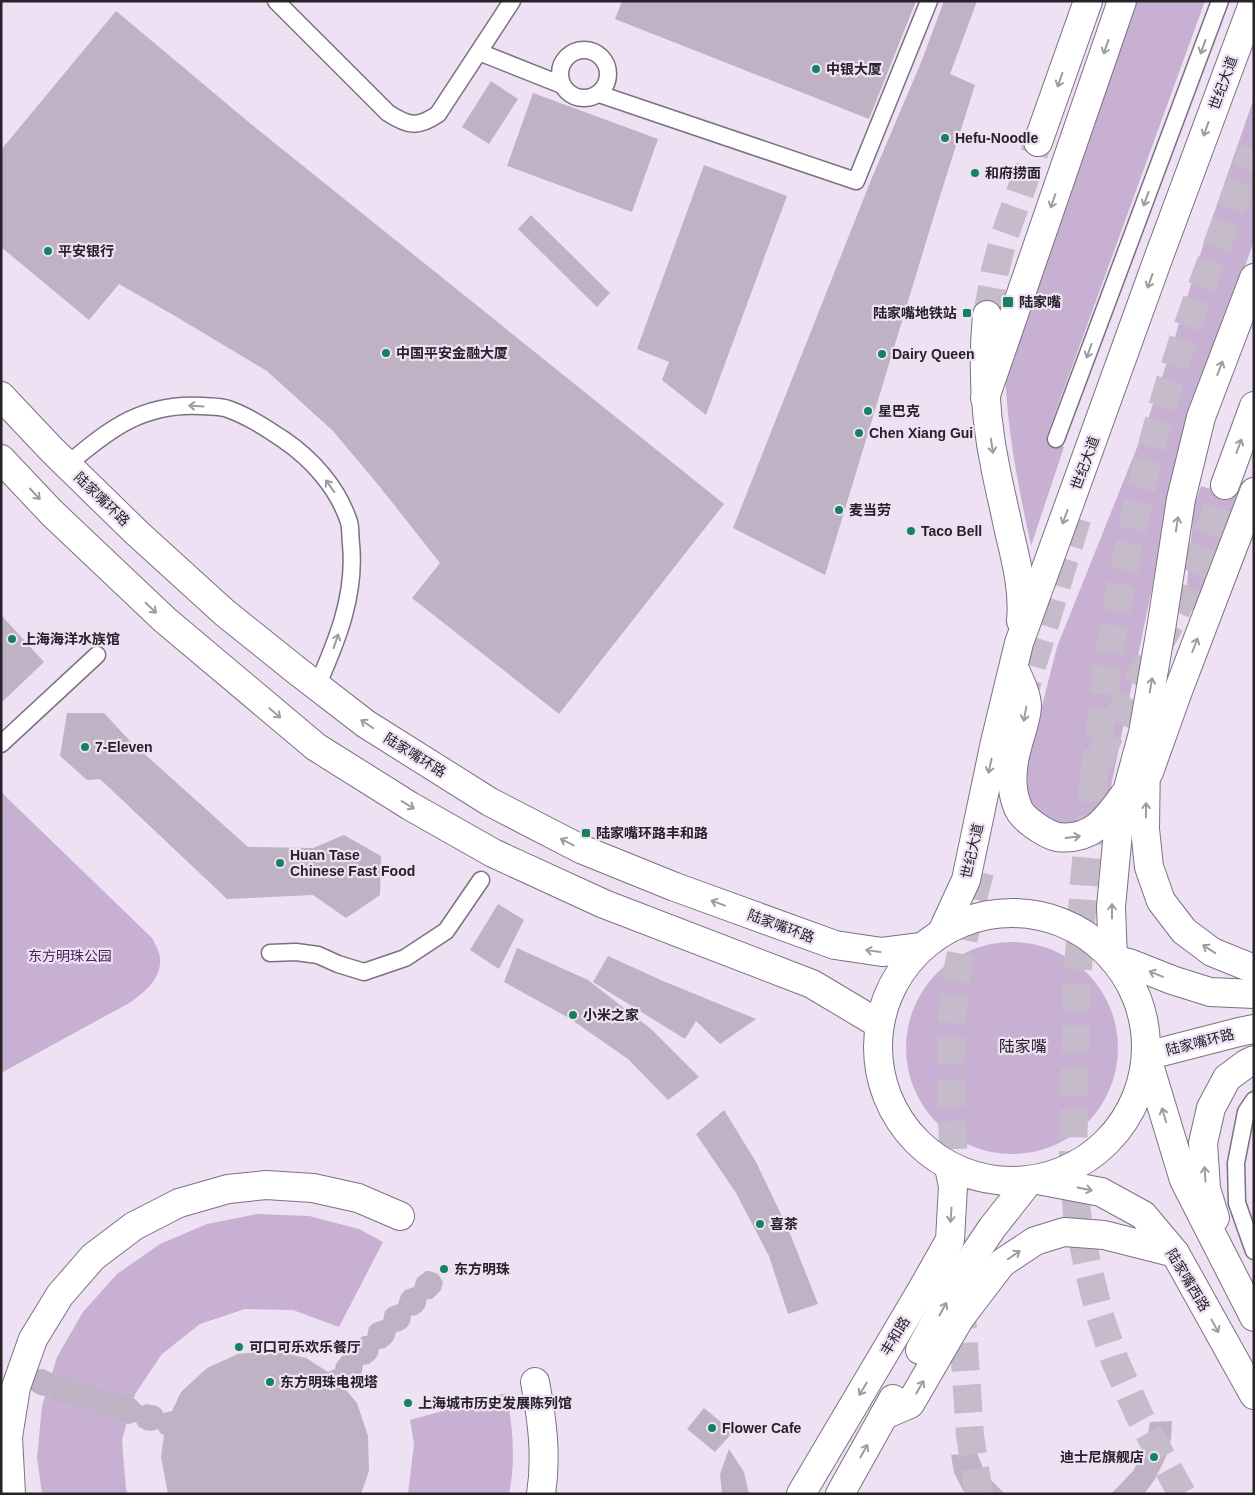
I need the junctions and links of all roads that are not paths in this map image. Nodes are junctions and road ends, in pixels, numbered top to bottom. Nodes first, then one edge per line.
1 (276, 1) edge
2 (512, 1) edge
3 (929, 1) edge
4 (1088, 1) edge
5 (1122, 1) edge
6 (1220, 1) edge
7 (1254, 1) edge
8 (479, 52) junction
9 (562, 86) junction
10 (599, 94) junction
11 (1038, 142) tunnel mouth
12 (1254, 278) edge
13 (987, 315) tunnel mouth
14 (1, 396) edge
15 (985, 398) junction
16 (1254, 406) edge
17 (1056, 439) dead end
18 (1, 459) edge
19 (68, 465) junction
20 (1225, 485) tunnel mouth
21 (1254, 492) edge
22 (98, 655) dead end
23 (1016, 655) junction
24 (317, 686) junction
25 (1, 744) edge
26 (1136, 786) junction
27 (481, 880) dead end
28 (931, 940) junction
29 (270, 954) dead end
30 (1113, 959) junction
31 (1254, 969) edge
32 (1254, 994) edge
33 (879, 1024) junction
34 (1254, 1029) edge
35 (1146, 1056) junction
36 (1254, 1060) edge
37 (1254, 1100) edge
38 (949, 1167) junction
39 (1033, 1181) junction
40 (400, 1216) dead end
41 (1254, 1251) edge
42 (1175, 1253) junction
43 (1230, 1272) junction
44 (1254, 1317) edge
45 (535, 1382) dead end
46 (1254, 1395) edge
47 (884, 1415) junction
48 (11, 1494) edge
49 (541, 1494) edge
50 (801, 1494) edge
51 (840, 1494) edge

1 - 8 lane
2 - 8 lane
3 - 10 lane
4 -> 11 main road
5 -> 15 main road
6 -> 17 lane
7 -> 23 main road, 世纪大道
8 - 9 lane
9 - 10 lane
9 - 10 lane
26 -> 12 main road
13 - 15 main road
14 - 19 main road, 陆家嘴环路
15 -> 23 main road
20 -> 16 main road
18 -> 33 main road
19 - 24 main road, 陆家嘴环路
24 -> 19 lane
26 -> 21 main road
22 - 25 lane
23 -> 26 main road
23 -> 28 main road, 世纪大道
28 -> 24 main road, 陆家嘴环路
30 -> 26 main road
31 -> 26 main road
27 - 29 lane
28 - 30 main road
28 - 33 main road, 世纪大道
32 -> 30 main road
30 - 35 main road
33 - 38 main road, 世纪大道
34 - 35 main road, 陆家嘴环路
35 - 39 main road
43 -> 35 main road
43 -> 36 main road
37 - 41 lane
38 - 39 main road, 世纪大道
38 -> 50 main road, 丰和路
39 -> 42 main road, 陆家嘴西路
47 -> 39 main road, 丰和路
40 - 48 main road
42 -> 46 main road, 陆家嘴西路
47 -> 42 main road
43 - 44 main road
45 - 49 main road
51 -> 47 main road, 丰和路

